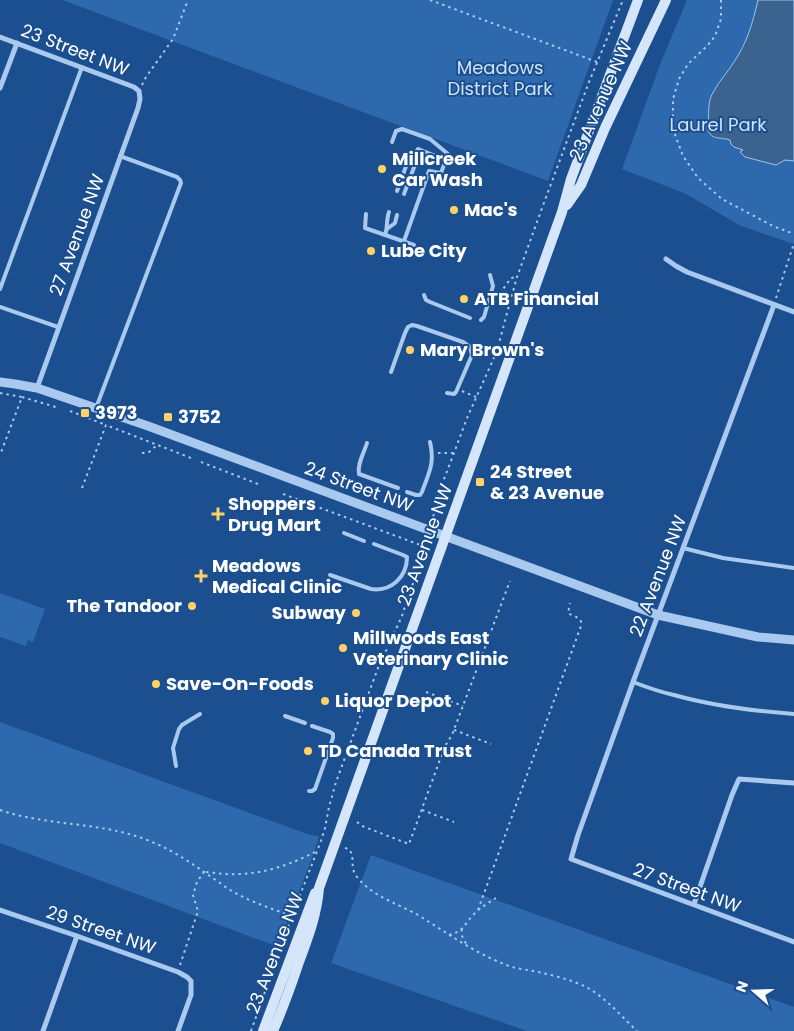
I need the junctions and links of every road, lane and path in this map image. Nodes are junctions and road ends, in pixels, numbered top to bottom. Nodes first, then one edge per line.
1 (188, 0) edge
2 (430, 0) edge
3 (623, 0) edge
4 (638, 0) edge
5 (666, 0) edge
6 (721, 0) edge
7 (0, 36) edge
8 (17, 43) junction
9 (597, 62) junction
10 (82, 67) junction
11 (0, 88) edge
12 (139, 91) junction
13 (392, 142) dead end
14 (414, 155) junction
15 (120, 156) junction
16 (446, 160) junction
17 (397, 191) dead end
18 (404, 194) dead end
19 (389, 212) dead end
20 (562, 212) junction
21 (366, 214) dead end
22 (397, 215) dead end
23 (387, 229) junction
24 (385, 234) junction
25 (794, 234) edge
26 (404, 242) junction
27 (794, 243) edge
28 (414, 245) dead end
29 (666, 259) dead end
30 (490, 275) dead end
31 (517, 277) junction
32 (0, 289) edge
33 (492, 291) junction
34 (424, 295) dead end
35 (774, 304) junction
36 (0, 307) edge
37 (794, 312) edge
38 (470, 318) dead end
39 (481, 320) dead end
40 (58, 327) junction
41 (391, 372) dead end
42 (0, 382) edge
43 (36, 388) junction
44 (458, 389) junction
45 (0, 393) edge
46 (447, 394) dead end
47 (22, 397) junction
48 (477, 397) junction
49 (59, 408) dead end
50 (96, 408) junction
51 (70, 411) dead end
52 (106, 425) junction
53 (430, 442) dead end
54 (367, 443) dead end
55 (158, 445) junction
56 (142, 453) dead end
57 (433, 453) junction
58 (454, 453) junction
59 (0, 455) edge
60 (191, 458) dead end
61 (201, 462) dead end
62 (258, 484) dead end
63 (82, 488) dead end
64 (398, 488) dead end
65 (407, 492) dead end
66 (283, 494) dead end
67 (434, 515) dead end
68 (344, 533) dead end
69 (446, 537) junction
70 (364, 541) dead end
71 (374, 544) dead end
72 (683, 548) junction
73 (794, 568) edge
74 (330, 575) dead end
75 (510, 581) dead end
76 (570, 603) dead end
77 (658, 615) junction
78 (794, 640) edge
79 (633, 682) junction
80 (426, 692) dead end
81 (463, 706) junction
82 (200, 714) dead end
83 (794, 714) edge
84 (285, 716) dead end
85 (305, 723) dead end
86 (312, 726) dead end
87 (454, 730) junction
88 (492, 744) dead end
89 (176, 766) dead end
90 (794, 783) edge
91 (309, 791) dead end
92 (0, 810) edge
93 (422, 810) junction
94 (357, 822) dead end
95 (454, 822) dead end
96 (349, 849) dead end
97 (316, 852) junction
98 (571, 859) joint
99 (204, 872) junction
100 (319, 888) junction
101 (496, 898) dead end
102 (694, 904) junction
103 (0, 910) edge
104 (478, 910) junction
105 (292, 916) junction
106 (462, 929) junction
107 (449, 935) junction
108 (77, 936) junction
109 (794, 942) edge
110 (469, 947) junction
111 (178, 972) junction
112 (43, 1031) edge
113 (178, 1031) edge
114 (251, 1031) edge
115 (263, 1031) edge
116 (273, 1031) edge
117 (637, 1031) edge

1 - 12 path
2 - 9 path
3 - 9 path
4 - 20 main road, 23 Avenue NW
5 - 20 main road, 23 Avenue NW
6 - 25 path
7 - 8 street, 23 Street NW
8 - 10 street, 23 Street NW
8 - 11 street
9 - 31 path
10 - 12 street, 23 Street NW
10 - 32 lane
12 - 15 street, 27 Avenue NW
13 - 16 lane
14 - 16 lane
14 - 17 lane
14 - 18 lane
15 - 40 street, 27 Avenue NW
15 - 50 lane
16 - 26 lane
19 - 23 lane
20 - 69 main road, 23 Avenue NW
21 - 24 lane
22 - 23 lane
23 - 24 lane
24 - 26 lane
26 - 28 lane
27 - 35 path
29 - 35 street
30 - 33 lane
31 - 33 path
31 - 48 path
33 - 39 lane
34 - 38 lane
35 - 37 street
35 - 72 street, 22 Avenue NW
36 - 40 lane
40 - 43 street, 27 Avenue NW
41 - 44 lane
42 - 43 street, 24 Street NW
43 - 50 street, 24 Street NW
44 - 46 lane
44 - 48 path
45 - 47 path
47 - 49 path
47 - 59 path
48 - 58 path
50 - 69 street, 24 Street NW
51 - 52 path
52 - 55 path
52 - 63 path
53 - 57 lane
54 - 64 lane
55 - 56 path
55 - 60 path
57 - 58 path
57 - 65 lane
58 - 67 path
61 - 62 path
66 - 97 path
68 - 70 lane
69 - 77 street, 24 Street NW
69 - 100 main road, 23 Avenue NW
71 - 74 lane
72 - 73 lane
72 - 77 street, 22 Avenue NW
75 - 81 path
76 - 104 path
77 - 78 street, 24 Street NW
77 - 79 street, 22 Avenue NW
79 - 83 lane
79 - 98 street, 22 Avenue NW
80 - 81 path
81 - 87 path
82 - 89 lane
84 - 85 lane
86 - 91 lane
87 - 88 path
87 - 93 path
90 - 102 street
92 - 99 path
93 - 94 path
93 - 95 path
96 - 107 path
97 - 99 path
97 - 105 path
98 - 102 street, 27 Street NW
99 - 105 path
99 - 111 path
100 - 115 main road, 23 Avenue NW
100 - 116 main road, 23 Avenue NW
101 - 104 path
102 - 109 street, 27 Street NW
103 - 108 street, 29 Street NW
104 - 106 path
105 - 114 path
106 - 107 path
106 - 110 path
107 - 110 path
108 - 111 street, 29 Street NW
108 - 112 street
110 - 117 path
111 - 113 street, 29 Street NW

